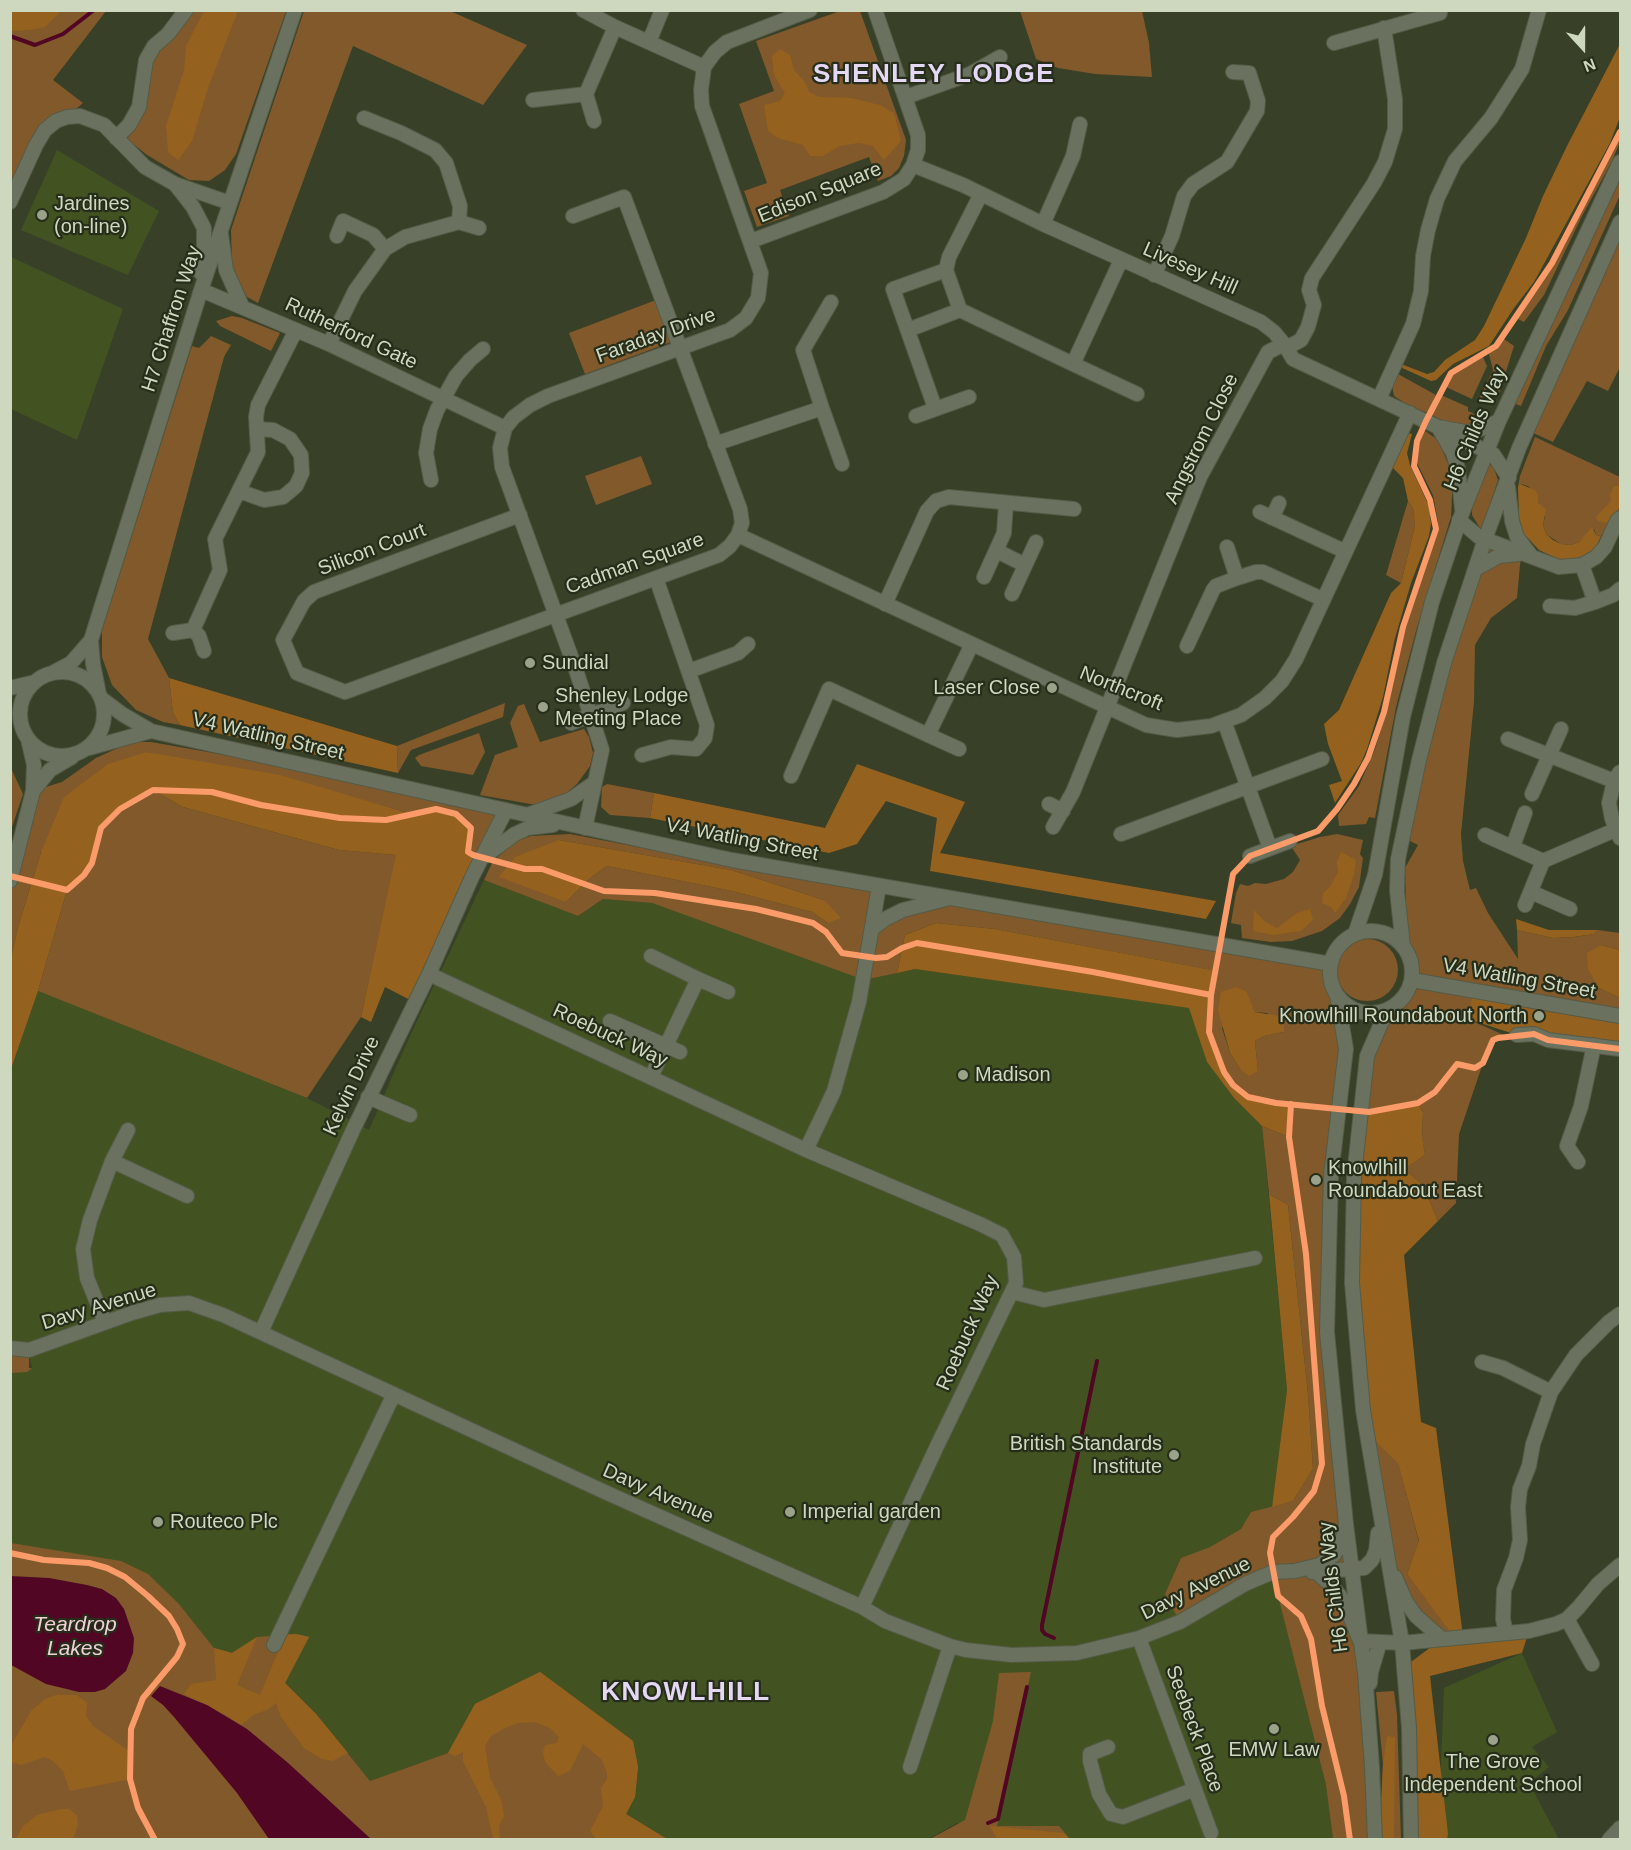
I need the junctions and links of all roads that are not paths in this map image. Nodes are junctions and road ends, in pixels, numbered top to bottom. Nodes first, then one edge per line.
1 (186, 10) edge
2 (295, 10) edge
3 (583, 10) edge
4 (662, 10) edge
5 (810, 10) edge
6 (874, 10) edge
7 (1539, 10) edge
8 (1440, 13) dead end
9 (615, 27) junction
10 (1384, 28) junction
11 (649, 42) junction
12 (1334, 43) dead end
13 (1000, 57) dead end
14 (704, 67) junction
15 (1233, 72) dead end
16 (586, 94) junction
17 (906, 98) junction
18 (533, 100) dead end
19 (364, 118) dead end
20 (594, 121) dead end
21 (1080, 124) dead end
22 (116, 138) junction
23 (1620, 162) edge
24 (913, 165) junction
25 (175, 184) junction
26 (981, 194) junction
27 (10, 202) edge
28 (230, 203) junction
29 (573, 216) dead end
30 (459, 222) junction
31 (1620, 222) edge
32 (1043, 224) junction
33 (479, 228) dead end
34 (220, 232) junction
35 (337, 236) dead end
36 (751, 242) junction
37 (385, 249) junction
38 (1121, 260) junction
39 (946, 270) junction
40 (1154, 275) junction
41 (201, 290) junction
42 (831, 302) dead end
43 (197, 304) junction
44 (242, 306) junction
45 (960, 310) junction
46 (296, 330) junction
47 (908, 330) junction
48 (329, 344) junction
49 (1285, 346) junction
50 (483, 348) dead end
51 (679, 349) junction
52 (1073, 364) junction
53 (1137, 393) dead end
54 (969, 397) dead end
55 (443, 398) junction
56 (1379, 399) junction
57 (822, 408) junction
58 (935, 408) junction
59 (1410, 413) junction
60 (916, 416) dead end
61 (1499, 421) junction
62 (505, 428) junction
63 (258, 429) junction
64 (1444, 429) junction
65 (715, 444) junction
66 (1489, 446) junction
67 (843, 464) dead end
68 (431, 480) dead end
69 (1509, 481) junction
70 (239, 491) junction
71 (1006, 503) junction
72 (1280, 503) dead end
73 (1074, 508) dead end
74 (520, 515) junction
75 (1461, 516) junction
76 (1620, 518) edge
77 (738, 535) junction
78 (1485, 540) junction
79 (1036, 542) dead end
80 (1227, 547) dead end
81 (997, 551) junction
82 (1344, 551) junction
83 (1527, 555) junction
84 (1025, 565) junction
85 (1582, 565) junction
86 (1475, 569) junction
87 (984, 577) dead end
88 (656, 578) junction
89 (1238, 578) junction
90 (1620, 589) edge
91 (1012, 594) dead end
92 (1322, 599) junction
93 (1595, 602) junction
94 (885, 604) junction
95 (1550, 606) dead end
96 (555, 614) junction
97 (193, 630) junction
98 (172, 633) dead end
99 (91, 640) junction
100 (748, 644) dead end
101 (972, 644) junction
102 (1187, 646) dead end
103 (204, 651) dead end
104 (689, 671) junction
105 (50, 674) junction
106 (35, 682) junction
107 (10, 688) edge
108 (100, 697) junction
109 (623, 702) dead end
110 (1107, 707) junction
111 (592, 715) junction
112 (10, 719) edge
113 (1224, 721) junction
114 (571, 723) dead end
115 (1561, 729) dead end
116 (151, 731) junction
117 (25, 734) junction
118 (928, 735) junction
119 (1509, 740) dead end
120 (959, 749) dead end
121 (83, 751) junction
122 (642, 755) dead end
123 (1549, 757) junction
124 (1322, 759) dead end
125 (791, 776) dead end
126 (1617, 776) edge
127 (594, 783) junction
128 (1248, 786) junction
129 (33, 791) junction
130 (1532, 794) dead end
131 (1049, 804) dead end
132 (506, 810) junction
133 (1063, 811) junction
134 (1525, 813) dead end
135 (527, 815) junction
136 (564, 823) junction
137 (1053, 827) dead end
138 (585, 828) junction
139 (1121, 834) dead end
140 (1618, 834) edge
141 (1485, 835) dead end
142 (1290, 841) dead end
143 (1513, 846) junction
144 (1270, 848) junction
145 (1250, 856) dead end
146 (482, 858) junction
147 (1543, 861) junction
148 (10, 881) edge
149 (879, 886) junction
150 (951, 898) junction
151 (1570, 909) dead end
152 (872, 929) junction
153 (1355, 934) junction
154 (1403, 946) junction
155 (651, 956) dead end
156 (1331, 964) junction
157 (429, 974) junction
158 (698, 980) junction
159 (1412, 980) junction
160 (728, 992) dead end
161 (1337, 994) junction
162 (1387, 1010) junction
163 (1620, 1016) edge
164 (610, 1021) dead end
165 (1517, 1035) dead end
166 (1594, 1045) junction
167 (664, 1046) junction
168 (1620, 1049) edge
169 (680, 1052) dead end
170 (651, 1077) junction
171 (368, 1097) junction
172 (410, 1115) dead end
173 (128, 1130) dead end
174 (1567, 1146) junction
175 (806, 1150) junction
176 (1553, 1152) dead end
177 (112, 1161) junction
178 (1578, 1162) dead end
179 (187, 1196) dead end
180 (1255, 1258) dead end
181 (1012, 1292) junction
182 (1620, 1314) edge
183 (105, 1322) junction
184 (261, 1332) junction
185 (10, 1347) edge
186 (1482, 1362) dead end
187 (1551, 1392) junction
188 (394, 1394) junction
189 (1380, 1516) junction
190 (1346, 1524) junction
191 (1387, 1561) junction
192 (1620, 1565) edge
193 (1353, 1570) junction
194 (1295, 1571) junction
195 (1317, 1573) junction
196 (862, 1606) junction
197 (1567, 1619) junction
198 (1506, 1633) junction
199 (1139, 1638) junction
200 (1442, 1639) junction
201 (1360, 1641) junction
202 (1380, 1642) junction
203 (1402, 1643) junction
204 (274, 1645) dead end
205 (950, 1646) junction
206 (1592, 1664) dead end
207 (1368, 1672) junction
208 (1108, 1747) dead end
209 (910, 1767) dead end
210 (1195, 1789) junction
211 (1620, 1828) edge
212 (1211, 1833) dead end
213 (1376, 1839) edge
214 (1412, 1839) edge
215 (1609, 1839) edge

1 - 22 street
2 - 28 street, H7 Chaffron Way
3 - 9 street
4 - 11 street
5 - 14 street
6 - 17 street
7 - 56 street
8 - 10 street
9 - 11 street
9 - 16 street
10 - 12 street
10 - 49 street, Angstrom Close
11 - 14 street
13 - 17 street
14 - 36 street, Faraday Drive
15 - 40 street
16 - 18 street
16 - 20 street
17 - 24 street
19 - 30 street
21 - 32 street
22 - 25 street
22 - 27 street
23 - 61 street, H6 Childs Way
24 - 26 street, Livesey Hill
24 - 36 street, Edison Square
25 - 28 street
25 - 43 street
26 - 32 street, Livesey Hill
26 - 39 street
28 - 34 street, H7 Chaffron Way
29 - 51 street
30 - 33 street
30 - 37 street
31 - 69 street
32 - 38 street, Livesey Hill
34 - 41 street, H7 Chaffron Way
34 - 44 street
35 - 37 street
36 - 51 street, Faraday Drive
37 - 48 street
38 - 40 street, Livesey Hill
38 - 52 street
39 - 45 street
39 - 47 street
40 - 49 street, Livesey Hill
41 - 43 street, H7 Chaffron Way
41 - 44 street, Rutherford Gate
42 - 57 street
43 - 99 street, H7 Chaffron Way
44 - 46 street, Rutherford Gate
45 - 47 street
45 - 52 street
46 - 48 street, Rutherford Gate
46 - 63 street
47 - 58 street
48 - 55 street, Rutherford Gate
49 - 56 street, Livesey Hill
49 - 110 street, Angstrom Close
50 - 55 street
51 - 62 street, Faraday Drive
51 - 65 street
52 - 53 street
54 - 58 street
55 - 62 street, Rutherford Gate
55 - 68 street
56 - 59 street, Livesey Hill
57 - 65 street
57 - 67 street
58 - 60 street
59 - 64 street, Livesey Hill
59 - 82 street, Northcroft
61 - 64 street, Livesey Hill
61 - 66 street, H6 Childs Way
62 - 74 street
63 - 70 street
63 - 70 street
64 - 66 street, Livesey Hill
64 - 75 street
65 - 77 street
66 - 69 street, Livesey Hill
66 - 75 street, H6 Childs Way
69 - 78 street
69 - 83 street
70 - 97 street
71 - 73 street
71 - 81 street
71 - 94 street
72 - 82 street
74 - 96 street
74 - 96 street, Silicon Court
75 - 78 street
75 - 153 street, H6 Childs Way
76 - 85 street
77 - 88 street, Cadman Square
77 - 94 street, Northcroft
78 - 83 street
78 - 86 street
79 - 84 street
80 - 89 street
81 - 84 street
81 - 87 street
82 - 92 street, Northcroft
83 - 85 street
83 - 86 street
84 - 91 street
85 - 93 street
86 - 154 street
88 - 96 street, Cadman Square
88 - 104 street
89 - 92 street
89 - 102 street
90 - 93 street
92 - 113 street, Northcroft
93 - 95 street
94 - 101 street, Northcroft
96 - 111 street
97 - 98 street
97 - 103 street
99 - 105 street, H7 Chaffron Way
99 - 108 street, H7 Chaffron Way
100 - 104 street
101 - 110 street, Northcroft
101 - 118 street
104 - 122 street
105 - 106 street
105 - 108 street
106 - 107 street
106 - 117 street
108 - 116 street, V4 Watling Street
108 - 121 street
109 - 111 street
110 - 113 street, Northcroft
110 - 133 street
111 - 114 street
111 - 127 street
112 - 117 street
113 - 128 street
115 - 123 street
116 - 121 street, V4 Watling Street
116 - 132 street, V4 Watling Street
117 - 121 street
117 - 129 street
118 - 120 street
118 - 125 street
119 - 123 street
121 - 129 street
123 - 126 street
123 - 130 street
124 - 128 street
126 - 140 street
127 - 135 street
127 - 138 street
128 - 139 street
128 - 144 street
129 - 148 street
131 - 133 street
132 - 135 street, V4 Watling Street
132 - 146 street, Kelvin Drive
133 - 137 street
134 - 143 street
135 - 136 street, V4 Watling Street
136 - 138 street, V4 Watling Street
136 - 146 street, Kelvin Drive
138 - 149 street, V4 Watling Street
140 - 147 street
141 - 143 street
142 - 144 street
143 - 147 street
144 - 145 street
146 - 157 street, Kelvin Drive
147 - 151 street
149 - 150 street, V4 Watling Street
149 - 152 street
150 - 152 street
150 - 156 street, V4 Watling Street
152 - 175 street
153 - 154 street
153 - 156 street
154 - 159 street
155 - 158 street
156 - 161 street
157 - 170 street, Roebuck Way
157 - 171 street, Kelvin Drive
158 - 160 street
158 - 167 street
159 - 162 street
159 - 163 street, V4 Watling Street
161 - 162 street
161 - 190 street, H6 Childs Way
162 - 189 street
164 - 167 street
165 - 166 street
166 - 168 street
166 - 174 street
167 - 169 street
167 - 170 street
170 - 175 street, Roebuck Way
171 - 172 street
171 - 184 street, Kelvin Drive
173 - 177 street
174 - 176 street
174 - 178 street
175 - 181 street, Roebuck Way
177 - 179 street
177 - 183 street
180 - 181 street
181 - 196 street, Roebuck Way
182 - 187 street
183 - 184 street, Davy Avenue
183 - 185 street, Davy Avenue
184 - 188 street, Davy Avenue
186 - 187 street
187 - 198 street
188 - 196 street, Davy Avenue
188 - 204 street
189 - 191 street
189 - 193 street
190 - 193 street, H6 Childs Way
190 - 194 street, Davy Avenue
191 - 200 street
191 - 203 street
192 - 197 street
193 - 195 street, Davy Avenue
193 - 201 street, H6 Childs Way
194 - 195 street, Davy Avenue
194 - 199 street, Davy Avenue
195 - 201 street
196 - 205 street, Davy Avenue
197 - 198 street
197 - 206 street
198 - 200 street
199 - 205 street, Davy Avenue
199 - 210 street, Seebeck Place
200 - 203 street
201 - 202 street
201 - 207 street, H6 Childs Way
202 - 203 street
202 - 207 street
203 - 214 street
205 - 209 street
207 - 213 street
208 - 210 street
210 - 212 street, Seebeck Place
211 - 215 street

